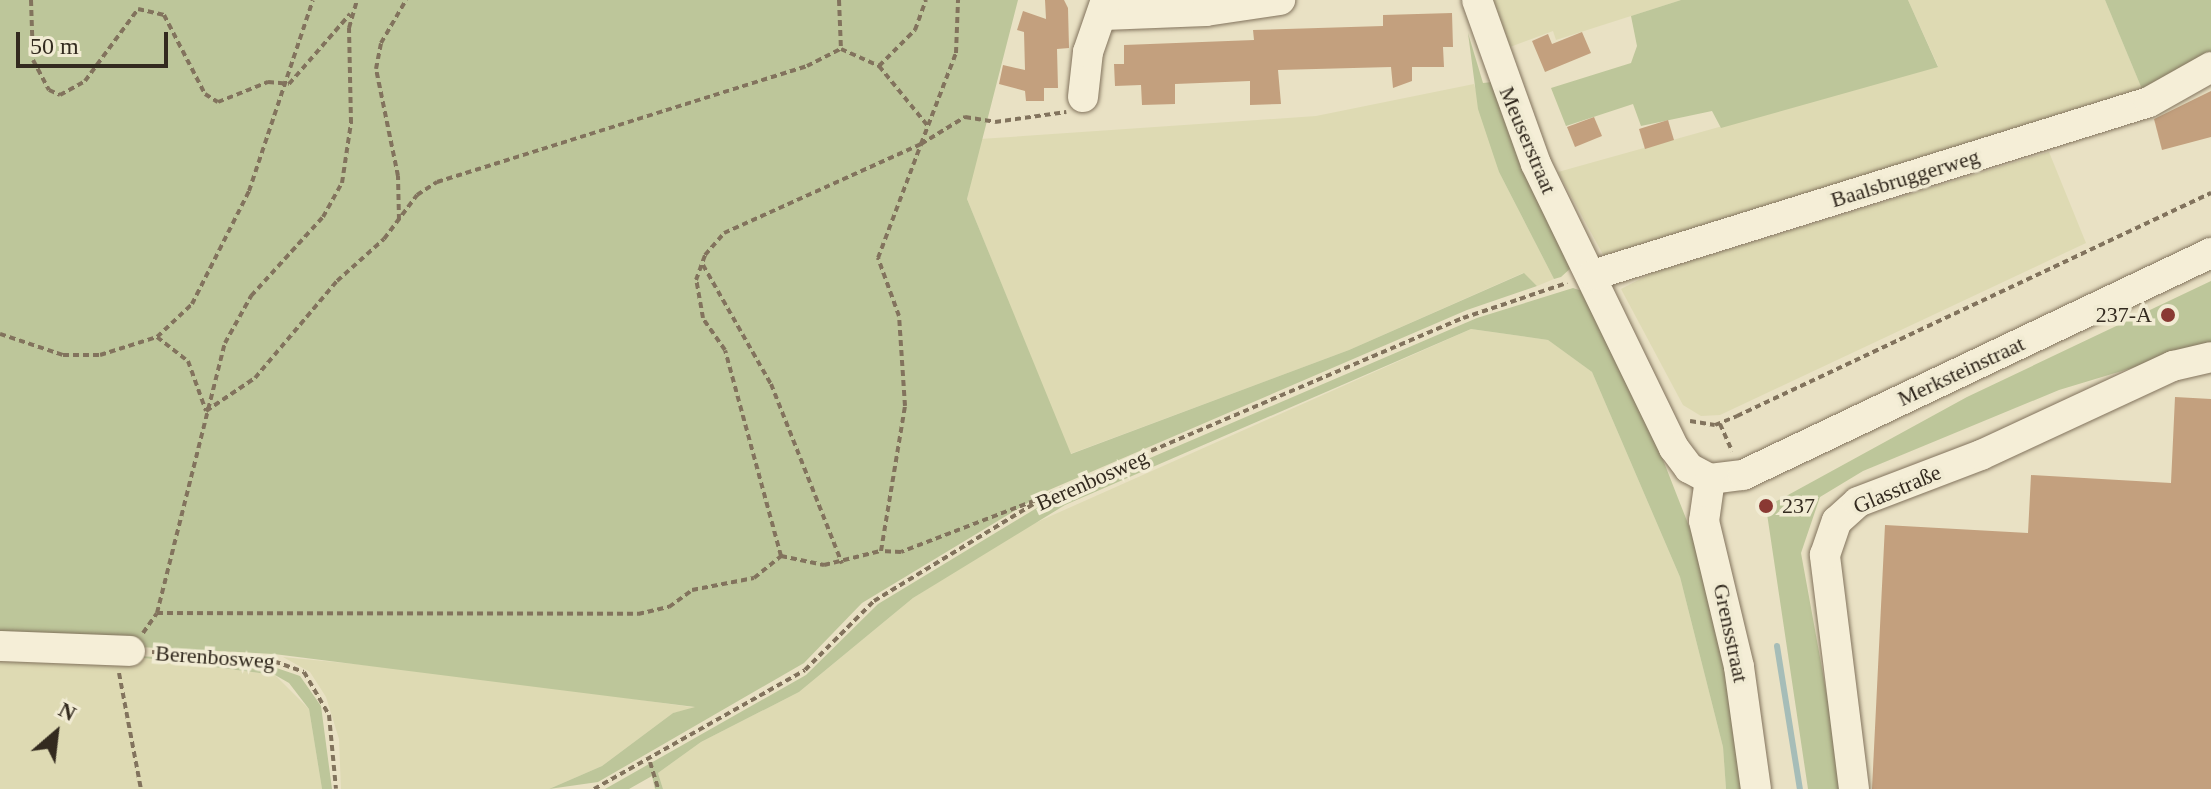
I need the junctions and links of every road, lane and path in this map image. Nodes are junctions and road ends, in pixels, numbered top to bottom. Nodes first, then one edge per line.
1 (31, 0) edge
2 (313, 0) edge
3 (357, 0) edge
4 (406, 0) edge
5 (839, 0) edge
6 (926, 0) edge
7 (958, 0) edge
8 (1280, 0) edge
9 (1477, 0) edge
10 (1105, 7) edge
11 (352, 13) junction
12 (841, 49) junction
13 (879, 66) junction
14 (2211, 67) edge
15 (289, 84) junction
16 (1083, 97) joint
17 (928, 126) junction
18 (921, 144) junction
19 (2211, 193) edge
20 (399, 223) junction
21 (2211, 253) edge
22 (702, 263) junction
23 (1593, 275) junction
24 (0, 334) edge
25 (157, 337) junction
26 (2211, 357) edge
27 (206, 411) junction
28 (1720, 424) dead end
29 (1710, 479) junction
30 (1050, 494) junction
31 (881, 551) junction
32 (781, 556) junction
33 (842, 563) junction
34 (157, 613) junction
35 (0, 646) edge
36 (124, 651) junction
37 (650, 762) junction
38 (141, 789) edge
39 (336, 789) edge
40 (594, 789) edge
41 (658, 789) edge
42 (1756, 789) edge
43 (1854, 789) edge

1 - 15 path
2 - 15 path
3 - 11 path
4 - 20 path
5 - 12 path
6 - 13 path
7 - 17 path
8 - 10 street
9 - 23 street, Meuserstraat
10 - 16 street
11 - 15 path
11 - 27 path
12 - 13 path
12 - 20 path
13 - 17 path
14 - 23 street, Baalsbruggerweg
15 - 25 path
16 - 18 path
17 - 18 path
18 - 22 path
18 - 31 path
19 - 28 path
20 - 27 path
21 - 29 street, Merksteinstraat
22 - 32 path
22 - 33 path
23 - 29 street
23 - 30 path, Berenbosweg
24 - 25 path
25 - 27 path
26 - 43 street, Glasstraße
27 - 34 path
29 - 42 street, Grensstraat
30 - 31 path
30 - 37 path, Berenbosweg
31 - 33 path
32 - 33 path
32 - 34 path
34 - 36 path
35 - 36 street
36 - 38 path
36 - 39 path, Berenbosweg
37 - 40 path, Berenbosweg
37 - 41 path

